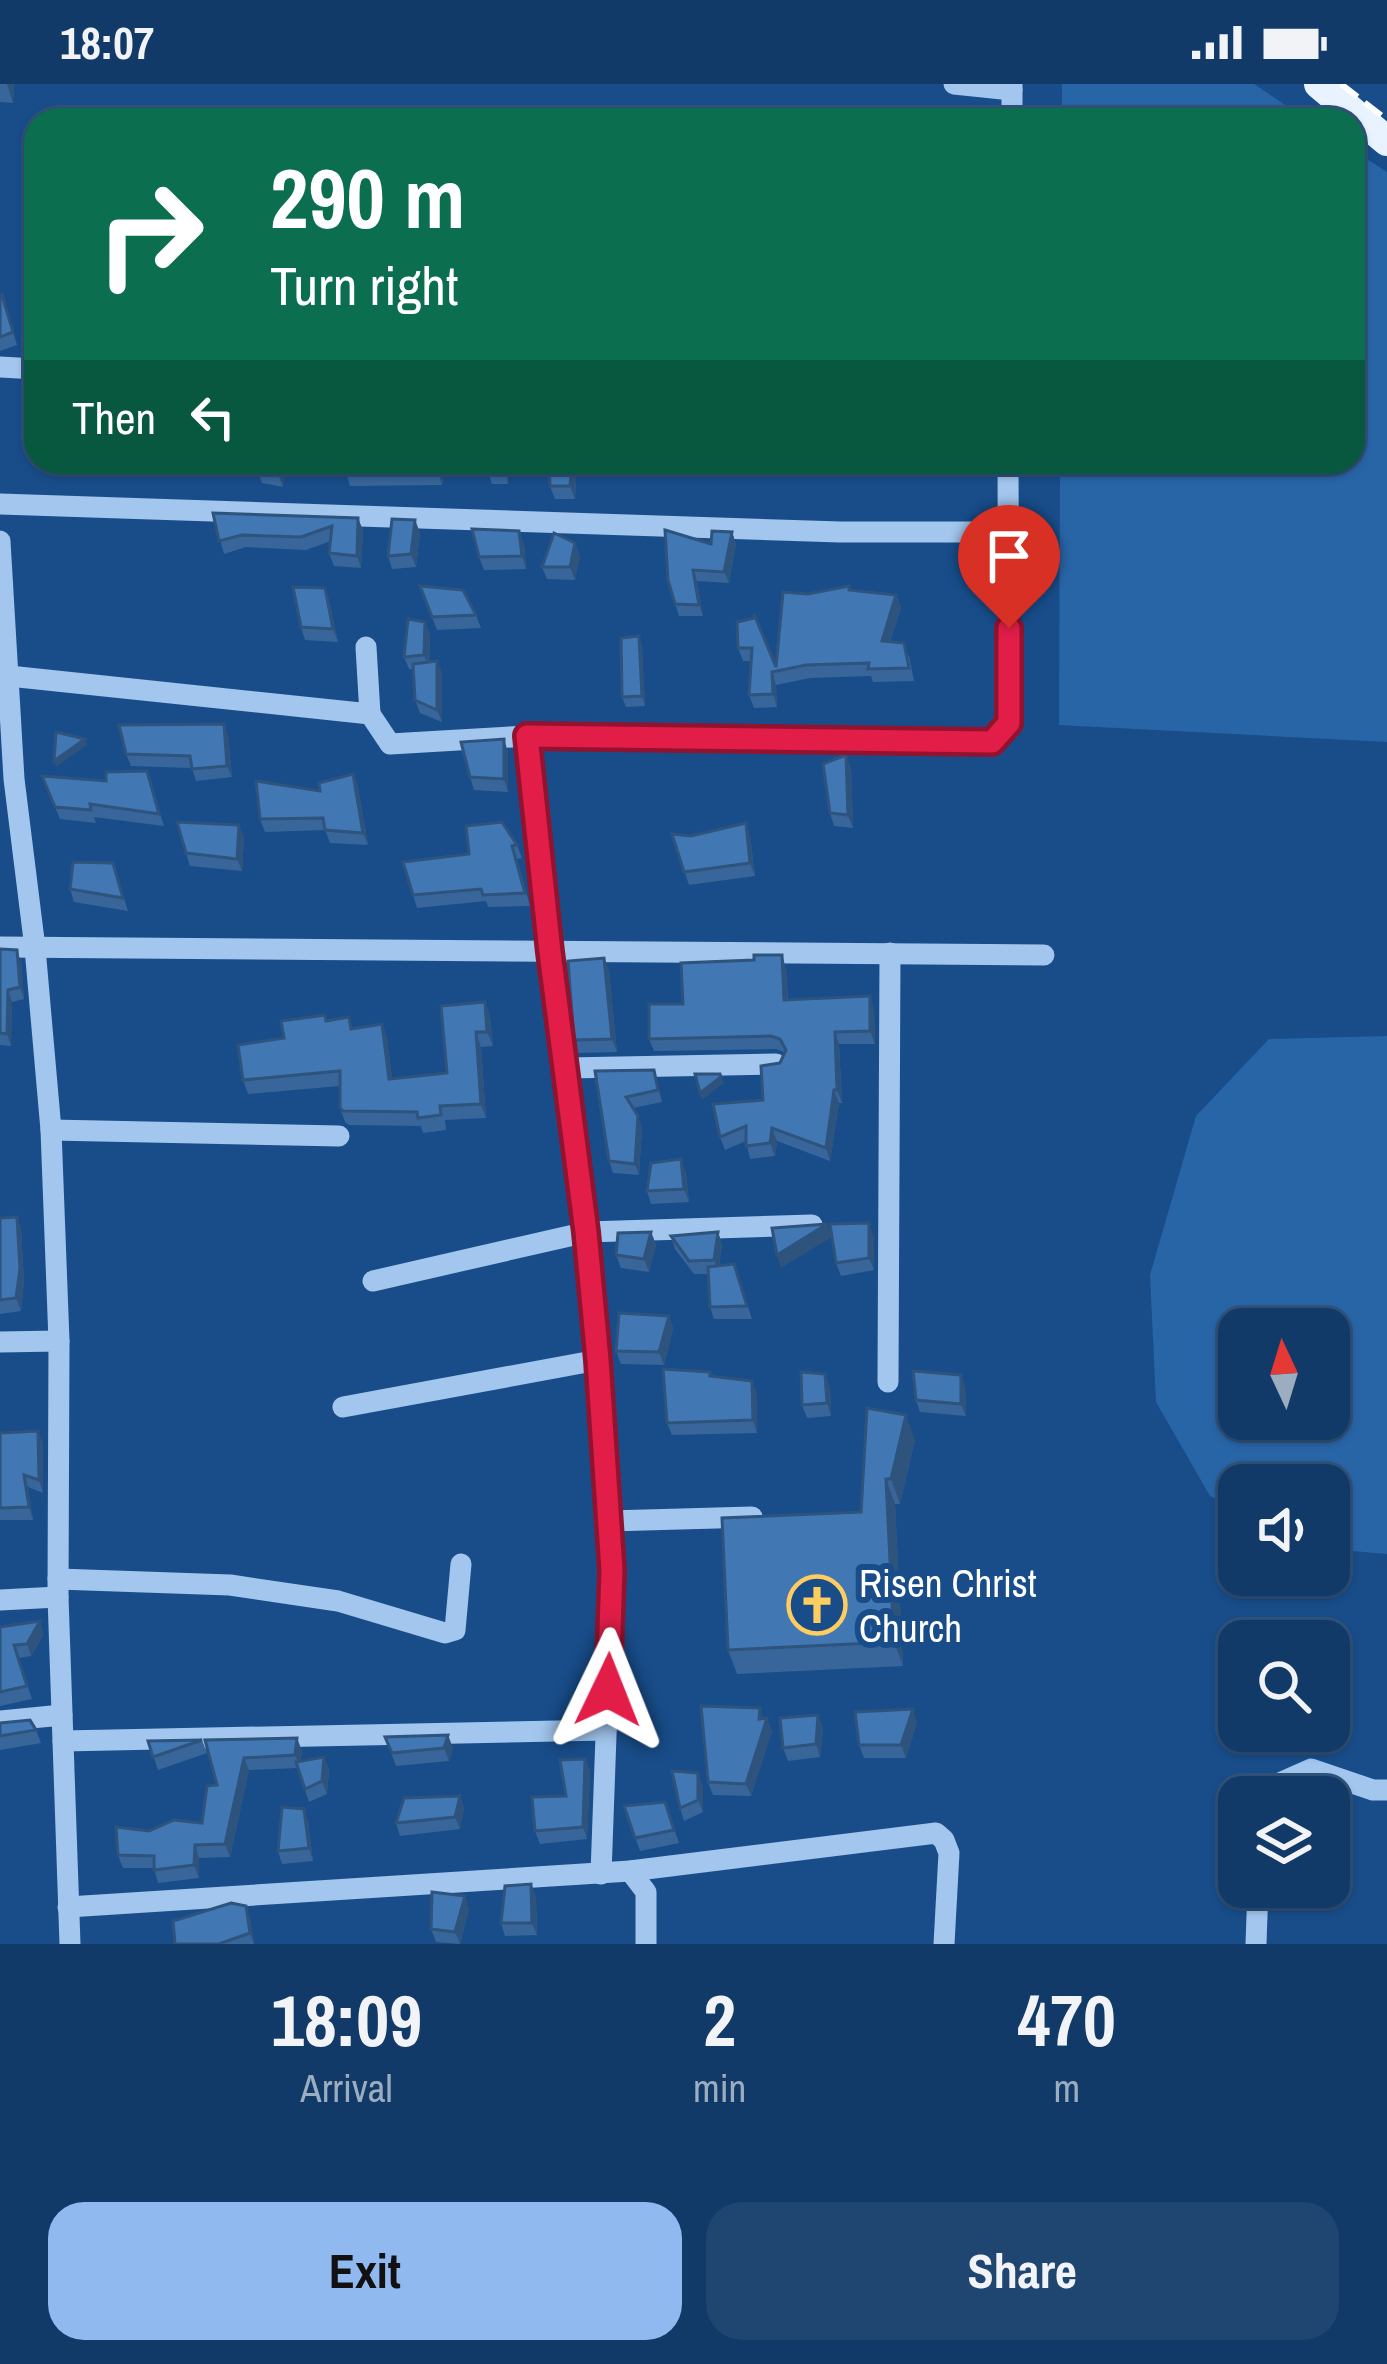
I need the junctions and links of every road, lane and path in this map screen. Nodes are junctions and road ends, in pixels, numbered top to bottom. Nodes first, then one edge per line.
1 (954, 84) edge
2 (1318, 84) edge
3 (1012, 87) edge
4 (1347, 108) edge
5 (1008, 474) edge
6 (0, 504) edge
7 (1008, 532) junction
8 (0, 541) edge
9 (366, 647) dead end
10 (9, 676) junction
11 (370, 714) junction
12 (527, 736) junction
13 (0, 947) edge
14 (35, 948) junction
15 (550, 952) junction
16 (890, 953) junction
17 (1044, 956) dead end
18 (776, 1064) edge
19 (567, 1068) junction
20 (51, 1130) junction
21 (339, 1136) dead end
22 (812, 1225) edge
23 (586, 1232) junction
24 (374, 1281) dead end
25 (59, 1341) junction
26 (0, 1342) edge
27 (598, 1360) junction
28 (889, 1382) dead end
29 (343, 1407) dead end
30 (775, 1517) edge
31 (609, 1521) junction
32 (461, 1564) dead end
33 (58, 1588) junction
34 (0, 1600) edge
35 (62, 1715) junction
36 (0, 1721) edge
37 (607, 1730) junction
38 (63, 1742) junction
39 (1295, 1776) edge
40 (1332, 1776) edge
41 (1350, 1782) edge
42 (1387, 1790) edge
43 (630, 1871) junction
44 (601, 1874) junction
45 (68, 1907) junction
46 (1257, 1908) edge
47 (70, 1944) edge
48 (646, 1944) edge
49 (944, 1944) edge
50 (1256, 1944) edge

1 - 3 street
2 - 4 main road
5 - 7 street
6 - 7 street
7 - 12 street
8 - 10 street
9 - 11 street
10 - 11 street
10 - 14 street
11 - 12 street
12 - 15 street
13 - 14 street
14 - 15 street
14 - 20 street
15 - 16 street
15 - 19 street
16 - 17 street
16 - 28 street
18 - 19 street
19 - 23 street
20 - 21 street
20 - 25 street
22 - 23 street
23 - 24 street
23 - 27 street
25 - 26 street
25 - 33 street
27 - 29 street
27 - 31 street
30 - 31 street
31 - 37 street
32 - 33 street
33 - 34 street
33 - 35 street
35 - 36 street
35 - 38 street
37 - 38 street
37 - 44 street
38 - 45 street
39 - 40 street
41 - 42 street
43 - 44 street
43 - 48 street
43 - 49 street
44 - 45 street
45 - 47 street
46 - 50 street

